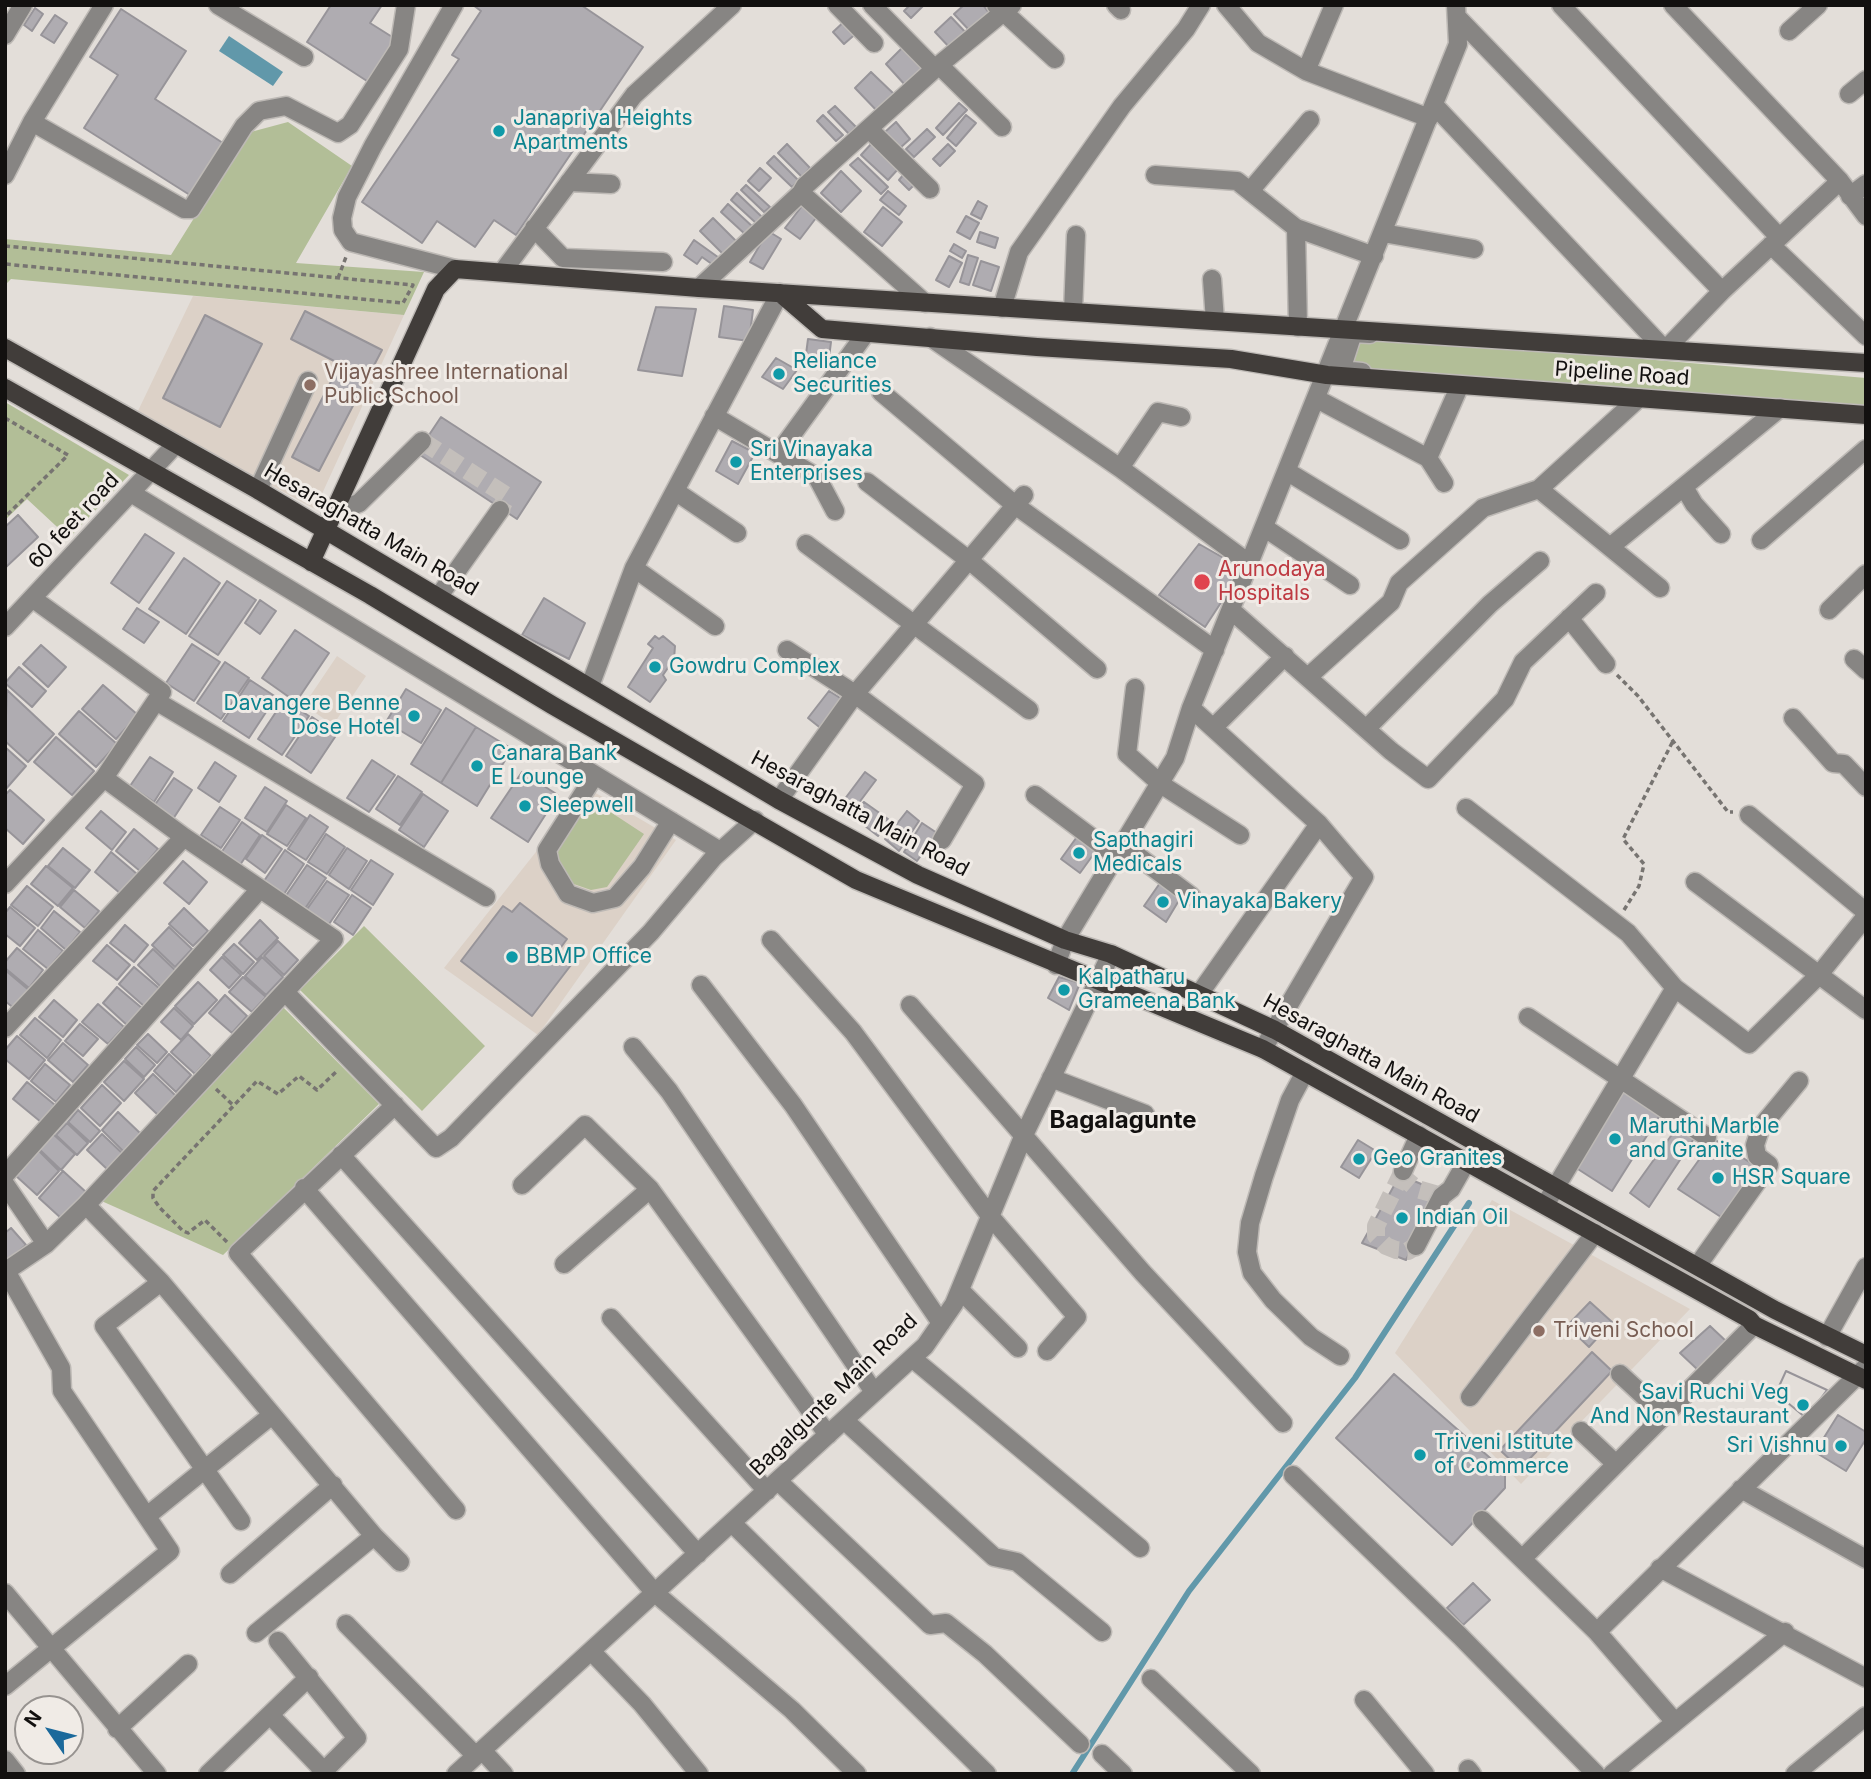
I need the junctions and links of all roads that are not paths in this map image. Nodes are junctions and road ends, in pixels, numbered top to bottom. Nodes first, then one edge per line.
1 (23, 5) edge
2 (104, 5) edge
3 (218, 5) edge
4 (406, 5) edge
5 (454, 5) edge
6 (732, 5) edge
7 (837, 5) edge
8 (872, 5) edge
9 (1201, 5) edge
10 (1226, 5) edge
11 (1334, 5) edge
12 (1561, 5) edge
13 (1673, 5) edge
14 (1818, 5) edge
15 (1004, 8) edge
16 (712, 11) edge
17 (1457, 11) edge
18 (6, 31) edge
19 (1789, 31) dead end
20 (874, 43) dead end
21 (304, 57) dead end
22 (1055, 59) dead end
23 (937, 66) junction
24 (1306, 71) junction
25 (1866, 80) edge
26 (1849, 94) dead end
27 (1432, 112) junction
28 (1310, 120) dead end
29 (32, 122) junction
30 (1002, 127) dead end
31 (869, 129) junction
32 (5, 148) edge
33 (1155, 175) dead end
34 (5, 176) edge
35 (569, 182) junction
36 (611, 184) dead end
37 (1866, 184) edge
38 (1845, 188) junction
39 (930, 189) dead end
40 (1250, 191) junction
41 (801, 193) junction
42 (1866, 216) edge
43 (534, 228) junction
44 (1296, 228) junction
45 (1383, 233) junction
46 (1076, 234) dead end
47 (1775, 241) junction
48 (1474, 248) dead end
49 (1374, 256) junction
50 (663, 262) dead end
51 (455, 269) junction
52 (503, 271) junction
53 (1212, 279) dead end
54 (699, 288) junction
55 (1722, 291) junction
56 (780, 293) junction
57 (925, 303) junction
58 (1002, 307) junction
59 (1073, 312) junction
60 (1214, 321) junction
61 (1298, 327) junction
62 (1345, 330) junction
63 (866, 333) junction
64 (1866, 335) edge
65 (930, 337) junction
66 (5, 348) edge
67 (1665, 350) junction
68 (1866, 365) edge
69 (1327, 375) junction
70 (308, 381) dead end
71 (1460, 385) junction
72 (5, 388) edge
73 (881, 392) dead end
74 (1639, 398) junction
75 (1317, 399) junction
76 (1866, 407) edge
77 (1780, 408) junction
78 (1866, 415) edge
79 (714, 416) junction
80 (1181, 418) dead end
81 (422, 441) dead end
82 (175, 445) junction
83 (1866, 449) edge
84 (778, 454) junction
85 (1428, 458) junction
86 (1120, 468) junction
87 (150, 472) junction
88 (1288, 472) junction
89 (867, 482) dead end
90 (1444, 483) dead end
91 (1684, 486) junction
92 (1539, 489) junction
93 (258, 490) junction
94 (675, 491) junction
95 (131, 493) junction
96 (1020, 500) junction
97 (500, 510) dead end
98 (835, 511) dead end
99 (328, 522) junction
100 (1265, 528) junction
101 (737, 533) dead end
102 (1721, 534) dead end
103 (1400, 540) dead end
104 (1761, 540) dead end
105 (807, 544) dead end
106 (1610, 547) junction
107 (970, 561) junction
108 (1540, 561) dead end
109 (311, 562) junction
110 (1250, 564) junction
111 (634, 568) junction
112 (1866, 574) edge
113 (1350, 584) dead end
114 (1661, 588) dead end
115 (1595, 593) dead end
116 (439, 596) junction
117 (33, 598) junction
118 (1231, 610) junction
119 (1829, 611) dead end
120 (1569, 618) junction
121 (914, 625) junction
122 (715, 626) dead end
123 (5, 627) edge
124 (788, 650) dead end
125 (1215, 650) junction
126 (1285, 656) junction
127 (1606, 664) road end
128 (1097, 668) dead end
129 (1308, 677) junction
130 (590, 686) junction
131 (1135, 688) dead end
132 (855, 694) junction
133 (156, 701) junction
134 (1191, 708) junction
135 (1029, 710) dead end
136 (1793, 718) dead end
137 (1213, 728) junction
138 (1366, 729) junction
139 (595, 775) junction
140 (104, 778) junction
141 (1162, 785) junction
142 (1866, 787) edge
143 (1035, 795) dead end
144 (779, 800) junction
145 (1466, 808) dead end
146 (1749, 815) road end
147 (755, 820) junction
148 (671, 821) junction
149 (1319, 824) junction
150 (1240, 835) dead end
151 (184, 837) junction
152 (942, 840) dead end
153 (1119, 850) junction
154 (720, 851) junction
155 (1695, 882) dead end
156 (5, 884) edge
157 (260, 889) junction
158 (1191, 896) dead end
159 (486, 897) dead end
160 (1866, 914) edge
161 (771, 940) dead end
162 (1065, 940) junction
163 (1111, 954) junction
164 (1056, 965) junction
165 (1818, 976) junction
166 (1097, 982) junction
167 (701, 985) dead end
168 (1675, 988) junction
169 (285, 992) junction
170 (1200, 993) junction
171 (910, 1005) dead end
172 (1866, 1010) edge
173 (1528, 1017) dead end
174 (5, 1028) edge
175 (1275, 1030) junction
176 (633, 1047) dead end
177 (1263, 1049) junction
178 (1304, 1072) junction
179 (1619, 1076) junction
180 (1051, 1078) junction
181 (1799, 1081) dead end
182 (395, 1105) junction
183 (1145, 1114) dead end
184 (1419, 1135) junction
185 (1023, 1137) junction
186 (1707, 1137) dead end
187 (341, 1155) junction
188 (1467, 1161) junction
189 (1403, 1171) dead end
190 (5, 1175) edge
191 (5, 1184) edge
192 (522, 1185) dead end
193 (1555, 1186) junction
194 (304, 1188) junction
195 (650, 1189) junction
196 (86, 1205) junction
197 (1545, 1205) junction
198 (990, 1216) junction
199 (1595, 1233) junction
200 (46, 1244) junction
201 (1416, 1246) dead end
202 (564, 1264) dead end
203 (1698, 1265) junction
204 (1866, 1267) edge
205 (161, 1282) junction
206 (960, 1290) junction
207 (611, 1318) dead end
208 (941, 1323) junction
209 (1754, 1325) junction
210 (1827, 1337) junction
211 (1018, 1348) dead end
212 (1047, 1351) dead end
213 (1866, 1354) edge
214 (1340, 1356) dead end
215 (912, 1358) junction
216 (1620, 1374) dead end
217 (1863, 1375) edge
218 (874, 1392) junction
219 (1470, 1397) dead end
220 (272, 1415) junction
221 (1664, 1415) junction
222 (844, 1420) junction
223 (1283, 1423) dead end
224 (1581, 1431) dead end
225 (828, 1435) junction
226 (1616, 1464) junction
227 (204, 1470) junction
228 (1293, 1475) dead end
229 (333, 1485) junction
230 (773, 1486) junction
231 (1741, 1489) junction
232 (456, 1510) dead end
233 (147, 1516) junction
234 (1482, 1520) dead end
235 (241, 1521) dead end
236 (733, 1523) junction
237 (374, 1536) junction
238 (1140, 1548) dead end
239 (698, 1554) junction
240 (1523, 1558) junction
241 (1866, 1559) edge
242 (400, 1562) dead end
243 (1660, 1568) junction
244 (230, 1574) dead end
245 (5, 1593) edge
246 (655, 1593) junction
247 (346, 1624) dead end
248 (1102, 1632) dead end
249 (1597, 1632) junction
250 (1785, 1632) junction
251 (256, 1633) dead end
252 (278, 1641) dead end
253 (50, 1648) junction
254 (592, 1651) junction
255 (188, 1664) dead end
256 (309, 1677) junction
257 (1866, 1678) edge
258 (1151, 1679) dead end
259 (5, 1686) edge
260 (1364, 1700) dead end
261 (270, 1715) junction
262 (1866, 1716) edge
263 (1675, 1722) junction
264 (117, 1729) junction
265 (1080, 1744) dead end
266 (479, 1753) junction
267 (1102, 1754) dead end
268 (5, 1760) edge
269 (324, 1773) edge
270 (16, 1774) edge
271 (157, 1774) edge
272 (208, 1774) edge
273 (456, 1774) edge
274 (504, 1774) edge
275 (699, 1774) edge
276 (857, 1774) edge
277 (987, 1774) edge
278 (1123, 1774) edge
279 (1251, 1774) edge
280 (1424, 1774) edge
281 (1596, 1774) edge
282 (1612, 1774) edge
283 (1795, 1774) edge

1 - 18 street
2 - 29 street
3 - 21 street
4 - 29 street
5 - 51 street
6 - 16 street
7 - 20 street
8 - 23 street
9 - 58 street
10 - 24 street
11 - 24 street
12 - 47 street
13 - 38 street
14 - 19 street
15 - 22 street
15 - 23 street
16 - 35 street
17 - 27 street
17 - 55 street
23 - 30 street
23 - 31 street
24 - 27 street
25 - 26 street
27 - 45 street
27 - 67 street
28 - 40 street
29 - 32 street
29 - 34 street
31 - 39 street
31 - 41 street
33 - 40 street
35 - 36 street
35 - 43 street
37 - 38 street
38 - 42 street
38 - 47 street
40 - 44 street
41 - 54 street
41 - 57 street
43 - 50 street
43 - 52 street
44 - 49 street
44 - 61 street
45 - 48 street
45 - 49 street
46 - 59 street
47 - 55 street
47 - 64 street
49 - 62 street
51 - 52 main road, Pipeline Road
51 - 99 main road
52 - 54 main road, Pipeline Road
53 - 60 street
54 - 56 main road, Pipeline Road
55 - 67 street
56 - 57 main road, Pipeline Road
56 - 63 main road, Pipeline Road
56 - 79 street
57 - 58 main road, Pipeline Road
58 - 59 main road, Pipeline Road
59 - 60 main road, Pipeline Road
60 - 61 main road, Pipeline Road
61 - 62 main road, Pipeline Road
62 - 67 main road, Pipeline Road
62 - 69 street
63 - 65 main road, Pipeline Road
63 - 84 street
65 - 69 main road, Pipeline Road
65 - 86 street
66 - 82 main road, Hesaraghatta Main Road
67 - 68 main road, Pipeline Road
68 - 76 street
69 - 71 main road, Pipeline Road
69 - 75 street
70 - 93 street
71 - 74 main road, Pipeline Road
71 - 85 street
72 - 87 main road, Hesaraghatta Main Road
73 - 96 street
74 - 77 main road, Pipeline Road
74 - 92 street
75 - 85 street
75 - 88 street
77 - 78 main road, Pipeline Road
77 - 91 street
79 - 84 street
79 - 94 street
80 - 86 street
81 - 99 street
82 - 87 street, 60 feet road
82 - 93 main road, Hesaraghatta Main Road
83 - 104 street
84 - 98 street
85 - 90 street
86 - 110 street
87 - 95 street, 60 feet road
87 - 109 main road, Hesaraghatta Main Road
88 - 100 street
88 - 103 street
89 - 107 street
91 - 102 street
91 - 106 street
92 - 106 street
92 - 129 street
93 - 99 main road, Hesaraghatta Main Road
94 - 101 street
94 - 111 street
95 - 117 street, 60 feet road
95 - 139 street
96 - 107 street
96 - 125 street
97 - 116 street
99 - 109 main road
99 - 116 main road, Hesaraghatta Main Road
100 - 110 street
100 - 113 street
105 - 121 street
106 - 114 street
107 - 121 street
107 - 128 street
108 - 138 street
109 - 147 main road, Hesaraghatta Main Road
110 - 118 street
111 - 122 street
111 - 130 street
112 - 119 street
115 - 120 street
116 - 130 main road, Hesaraghatta Main Road
117 - 123 street, 60 feet road
117 - 133 street
118 - 125 street
118 - 126 street
120 - 127 street
120 - 138 street
121 - 132 street
121 - 135 street
124 - 132 street
125 - 134 street
126 - 129 street
126 - 137 street
129 - 138 street
130 - 144 main road, Hesaraghatta Main Road
131 - 141 street
132 - 144 street
132 - 152 street
133 - 140 street
133 - 159 street
134 - 137 street
134 - 141 street
136 - 142 street
137 - 149 street
139 - 148 street
139 - 148 street
140 - 151 street
140 - 156 street
141 - 150 street
141 - 153 street
143 - 153 street
144 - 162 main road, Hesaraghatta Main Road
145 - 168 street
146 - 160 street
147 - 154 street
147 - 164 main road, Hesaraghatta Main Road
148 - 154 street
149 - 170 street
149 - 175 street
151 - 157 street
151 - 174 street
153 - 158 street
153 - 162 street
154 - 182 street
155 - 165 street
157 - 169 street
157 - 190 street
160 - 165 street
161 - 198 street
162 - 163 main road, Hesaraghatta Main Road
162 - 164 street
163 - 166 street, Bagalgunte Main Road
163 - 170 main road, Hesaraghatta Main Road
164 - 166 main road, Hesaraghatta Main Road
165 - 168 street
165 - 172 street
166 - 177 main road, Hesaraghatta Main Road
166 - 180 street, Bagalgunte Main Road
167 - 208 street
168 - 179 street
169 - 182 street
169 - 196 street
170 - 175 main road, Hesaraghatta Main Road
171 - 185 street
173 - 179 street
175 - 177 street
175 - 193 main road, Hesaraghatta Main Road
176 - 218 street
177 - 178 main road, Hesaraghatta Main Road
178 - 184 main road, Hesaraghatta Main Road
178 - 214 street
179 - 186 street
179 - 193 street
180 - 183 street
180 - 185 street, Bagalgunte Main Road
181 - 203 street
182 - 187 street
184 - 188 main road, Hesaraghatta Main Road
184 - 189 street
185 - 198 street, Bagalgunte Main Road
185 - 223 street
187 - 194 street
187 - 239 street
188 - 197 main road, Hesaraghatta Main Road
188 - 201 street
191 - 200 street
192 - 195 street
193 - 197 street
193 - 203 main road, Hesaraghatta Main Road
194 - 232 street
194 - 246 street
195 - 202 street
195 - 225 street
196 - 200 street
196 - 205 street
197 - 199 main road, Hesaraghatta Main Road
198 - 206 street, Bagalgunte Main Road
198 - 212 street
199 - 209 main road, Hesaraghatta Main Road
199 - 219 street
200 - 233 street
203 - 210 main road, Hesaraghatta Main Road
204 - 210 street
205 - 220 street
205 - 227 street
206 - 208 street, Bagalgunte Main Road
206 - 211 street
207 - 230 street
208 - 215 street, Bagalgunte Main Road
209 - 217 main road, Hesaraghatta Main Road
209 - 221 street
210 - 213 main road, Hesaraghatta Main Road
215 - 218 street, Bagalgunte Main Road
215 - 238 street
216 - 221 street
217 - 231 street
218 - 222 street, Bagalgunte Main Road
220 - 227 street
220 - 229 street
221 - 226 street
222 - 225 street, Bagalgunte Main Road
222 - 248 street
224 - 226 street
225 - 230 street, Bagalgunte Main Road
226 - 240 street
227 - 233 street
227 - 235 street
228 - 281 street
229 - 237 street
229 - 244 street
230 - 236 street, Bagalgunte Main Road
230 - 265 street
231 - 241 street
231 - 243 street
233 - 253 street
234 - 240 street
236 - 239 street, Bagalgunte Main Road
236 - 277 street
237 - 242 street
237 - 251 street
239 - 246 street, Bagalgunte Main Road
240 - 249 street
243 - 249 street
243 - 250 street
245 - 253 street
246 - 254 street, Bagalgunte Main Road
246 - 276 street
247 - 266 street
249 - 263 street
250 - 257 street
250 - 263 street
252 - 256 street
253 - 259 street
253 - 264 street
254 - 266 street, Bagalgunte Main Road
254 - 275 street
255 - 264 street
256 - 261 street
256 - 269 street
258 - 279 street
260 - 280 street
261 - 269 street
261 - 272 street
262 - 283 street
263 - 282 street
264 - 271 street
266 - 273 street, Bagalgunte Main Road
266 - 274 street
267 - 278 street
268 - 270 street

